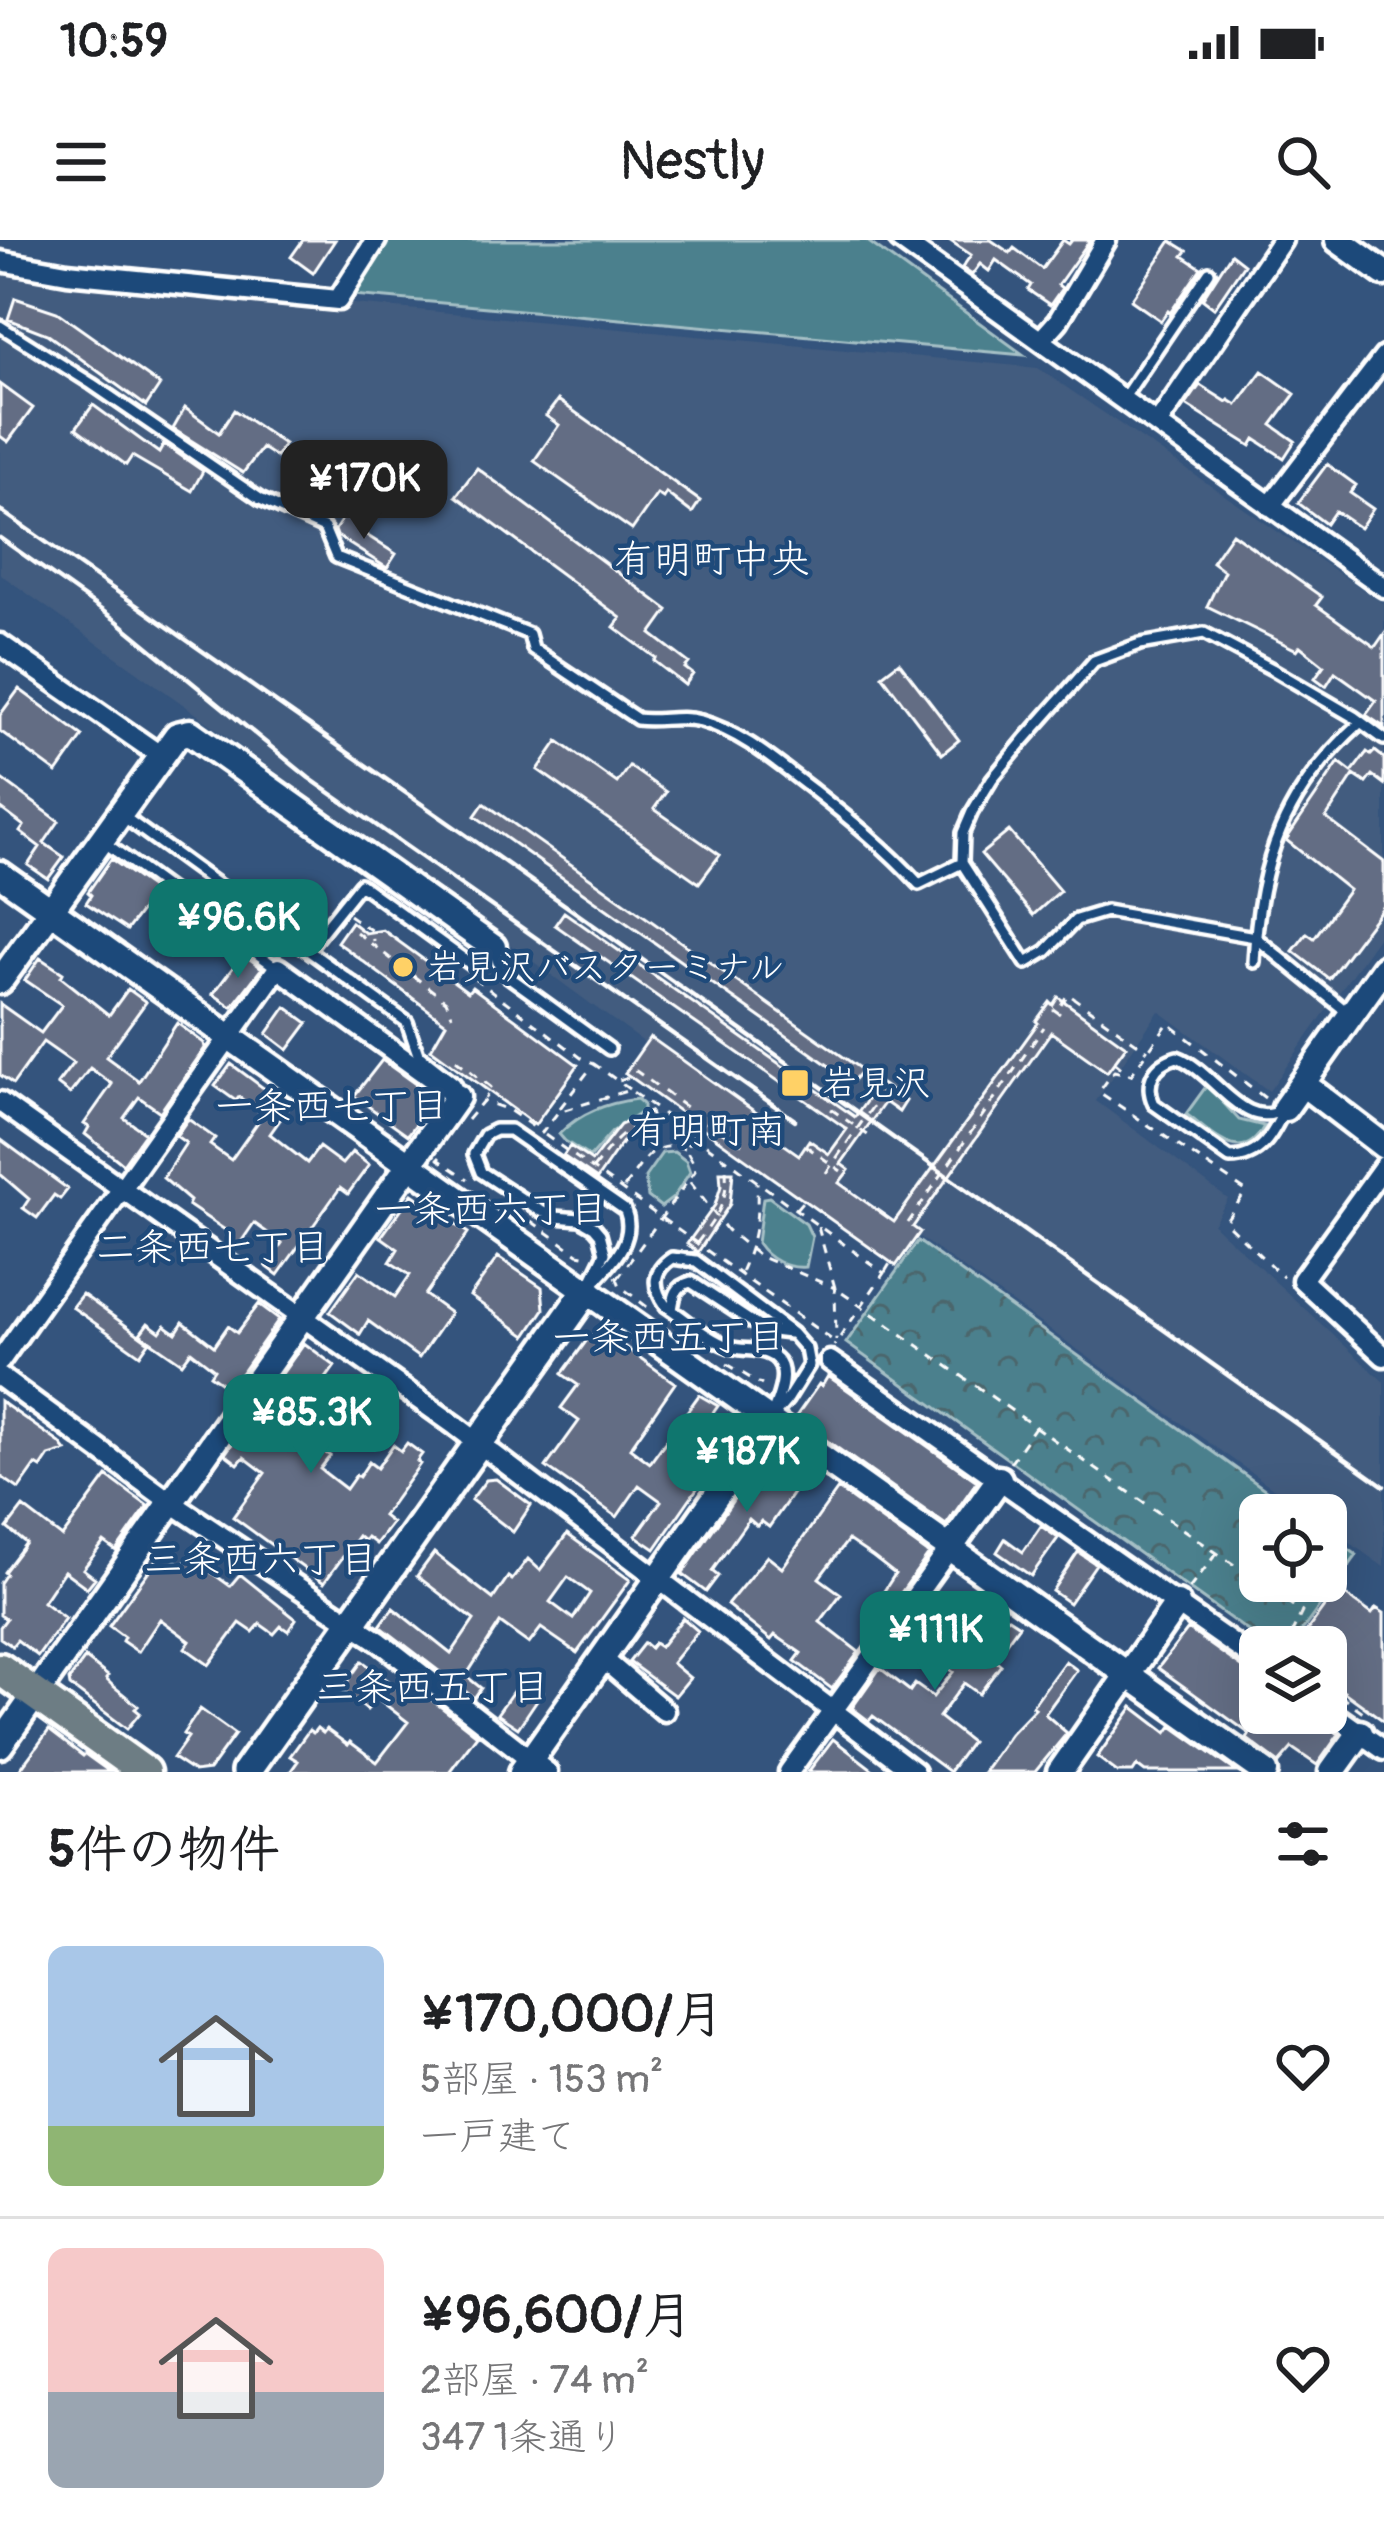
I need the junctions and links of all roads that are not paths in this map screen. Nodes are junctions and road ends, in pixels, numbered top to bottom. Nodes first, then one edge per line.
1 (376, 240) edge
2 (1106, 240) edge
3 (1282, 240) edge
4 (1338, 240) edge
5 (906, 242) edge
6 (0, 261) edge
7 (1209, 272) dead end
8 (1384, 273) edge
9 (0, 326) edge
10 (1041, 340) junction
11 (1384, 357) edge
12 (1124, 399) junction
13 (1158, 423) junction
14 (1270, 506) junction
15 (1384, 587) edge
16 (0, 644) edge
17 (1361, 722) junction
18 (1384, 739) edge
19 (161, 756) junction
20 (120, 814) junction
21 (101, 840) junction
22 (962, 863) junction
23 (0, 874) edge
24 (368, 874) junction
25 (49, 910) junction
26 (1255, 937) junction
27 (308, 950) junction
28 (482, 960) joint
29 (1254, 962) dead end
30 (278, 968) junction
31 (1384, 968) edge
32 (0, 981) edge
33 (1352, 1015) junction
34 (229, 1036) junction
35 (609, 1049) dead end
36 (1304, 1084) junction
37 (470, 1099) junction
38 (0, 1102) edge
39 (1278, 1105) junction
40 (1384, 1146) edge
41 (409, 1166) junction
42 (1384, 1166) edge
43 (124, 1189) junction
44 (603, 1266) junction
45 (587, 1291) junction
46 (672, 1310) junction
47 (302, 1317) junction
48 (792, 1333) junction
49 (832, 1352) road end
50 (1384, 1356) edge
51 (0, 1361) edge
52 (0, 1377) edge
53 (769, 1420) junction
54 (478, 1443) junction
55 (999, 1479) junction
56 (172, 1502) junction
57 (950, 1549) junction
58 (657, 1577) junction
59 (1177, 1604) junction
60 (351, 1625) junction
61 (1239, 1648) edge
62 (602, 1658) junction
63 (0, 1669) edge
64 (1129, 1675) junction
65 (35, 1695) junction
66 (833, 1709) junction
67 (664, 1711) dead end
68 (1347, 1718) edge
69 (1365, 1725) junction
70 (0, 1745) edge
71 (1384, 1750) edge
72 (533, 1768) edge
73 (144, 1772) edge
74 (246, 1772) edge
75 (790, 1772) edge
76 (914, 1772) edge
77 (1060, 1772) edge
78 (1265, 1772) edge
79 (1332, 1772) edge

1 - 6 street
2 - 10 street
3 - 13 street
4 - 8 street
5 - 10 street
7 - 12 lane
9 - 22 lane
10 - 12 street
11 - 14 street
12 - 13 street
13 - 14 street
14 - 15 street
16 - 19 street
17 - 18 lane
17 - 22 lane
17 - 26 lane
19 - 20 street
19 - 24 street
20 - 21 street
20 - 27 lane
21 - 25 street
21 - 30 lane
22 - 26 lane
23 - 25 street
24 - 27 lane
24 - 28 street
25 - 32 street
25 - 34 street
26 - 29 lane
26 - 33 lane
27 - 37 lane
28 - 35 lane
30 - 34 street
30 - 37 street
31 - 33 street
33 - 36 street
34 - 41 street
34 - 43 street
36 - 39 street
36 - 40 street
37 - 41 street
38 - 43 street
39 - 39 lane
41 - 45 street
41 - 47 street
42 - 50 street
43 - 47 street
43 - 51 street
44 - 44 lane
44 - 45 lane
45 - 53 street
45 - 54 main road
46 - 48 lane
46 - 48 lane
46 - 53 lane
47 - 54 street
47 - 56 street
48 - 53 lane
49 - 55 street
52 - 56 street
53 - 57 street
53 - 58 street
54 - 58 street
54 - 60 main road
55 - 57 street
55 - 59 street
56 - 60 street
56 - 65 street
57 - 64 street
57 - 66 street
58 - 62 street
58 - 66 street
59 - 61 street
59 - 64 street
60 - 72 street
60 - 74 main road
62 - 67 street
62 - 72 street
63 - 65 main road
64 - 77 street
64 - 78 street
65 - 70 street
65 - 73 main road
66 - 75 street
66 - 76 street
68 - 69 street
69 - 71 street
69 - 79 street

